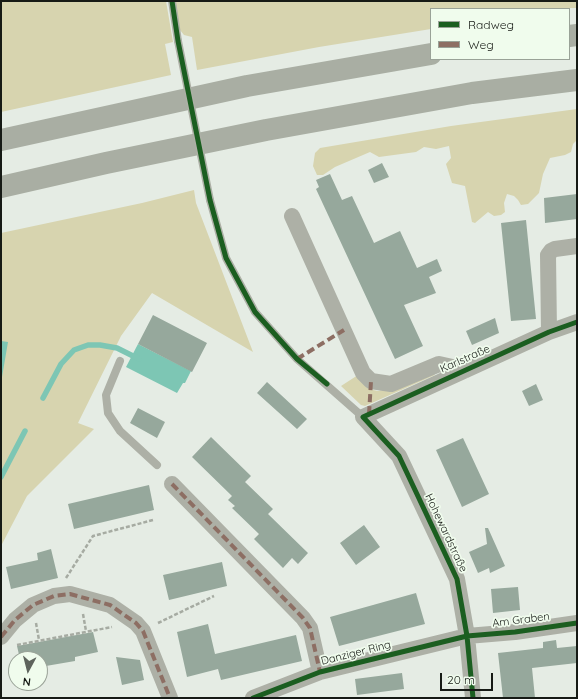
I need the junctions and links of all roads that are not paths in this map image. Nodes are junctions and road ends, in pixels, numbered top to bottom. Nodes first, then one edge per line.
1 (172, 1) edge
2 (430, 54) edge
3 (577, 80) edge
4 (1, 140) edge
5 (1, 187) edge
6 (292, 216) dead end
7 (577, 246) edge
8 (577, 322) edge
9 (549, 332) junction
10 (120, 361) dead end
11 (466, 370) junction
12 (363, 416) junction
13 (157, 465) dead end
14 (172, 484) dead end
15 (577, 623) edge
16 (466, 636) junction
17 (1, 637) edge
18 (320, 672) junction
19 (170, 698) edge
20 (253, 698) edge
21 (473, 698) edge

1 - 12 lane, bridge
2 - 4 highway
3 - 5 highway
6 - 11 street
7 - 9 street
8 - 9 street, Karlstraße
9 - 11 street, Karlstraße
10 - 13 lane
11 - 12 street, Karlstraße
12 - 16 street, Hohewardstraße
14 - 18 street, Danziger Ring
15 - 16 street, Am Graben
16 - 18 street, Danziger Ring
16 - 21 street, Hohewardstraße
17 - 19 street
18 - 20 street, Danziger Ring

